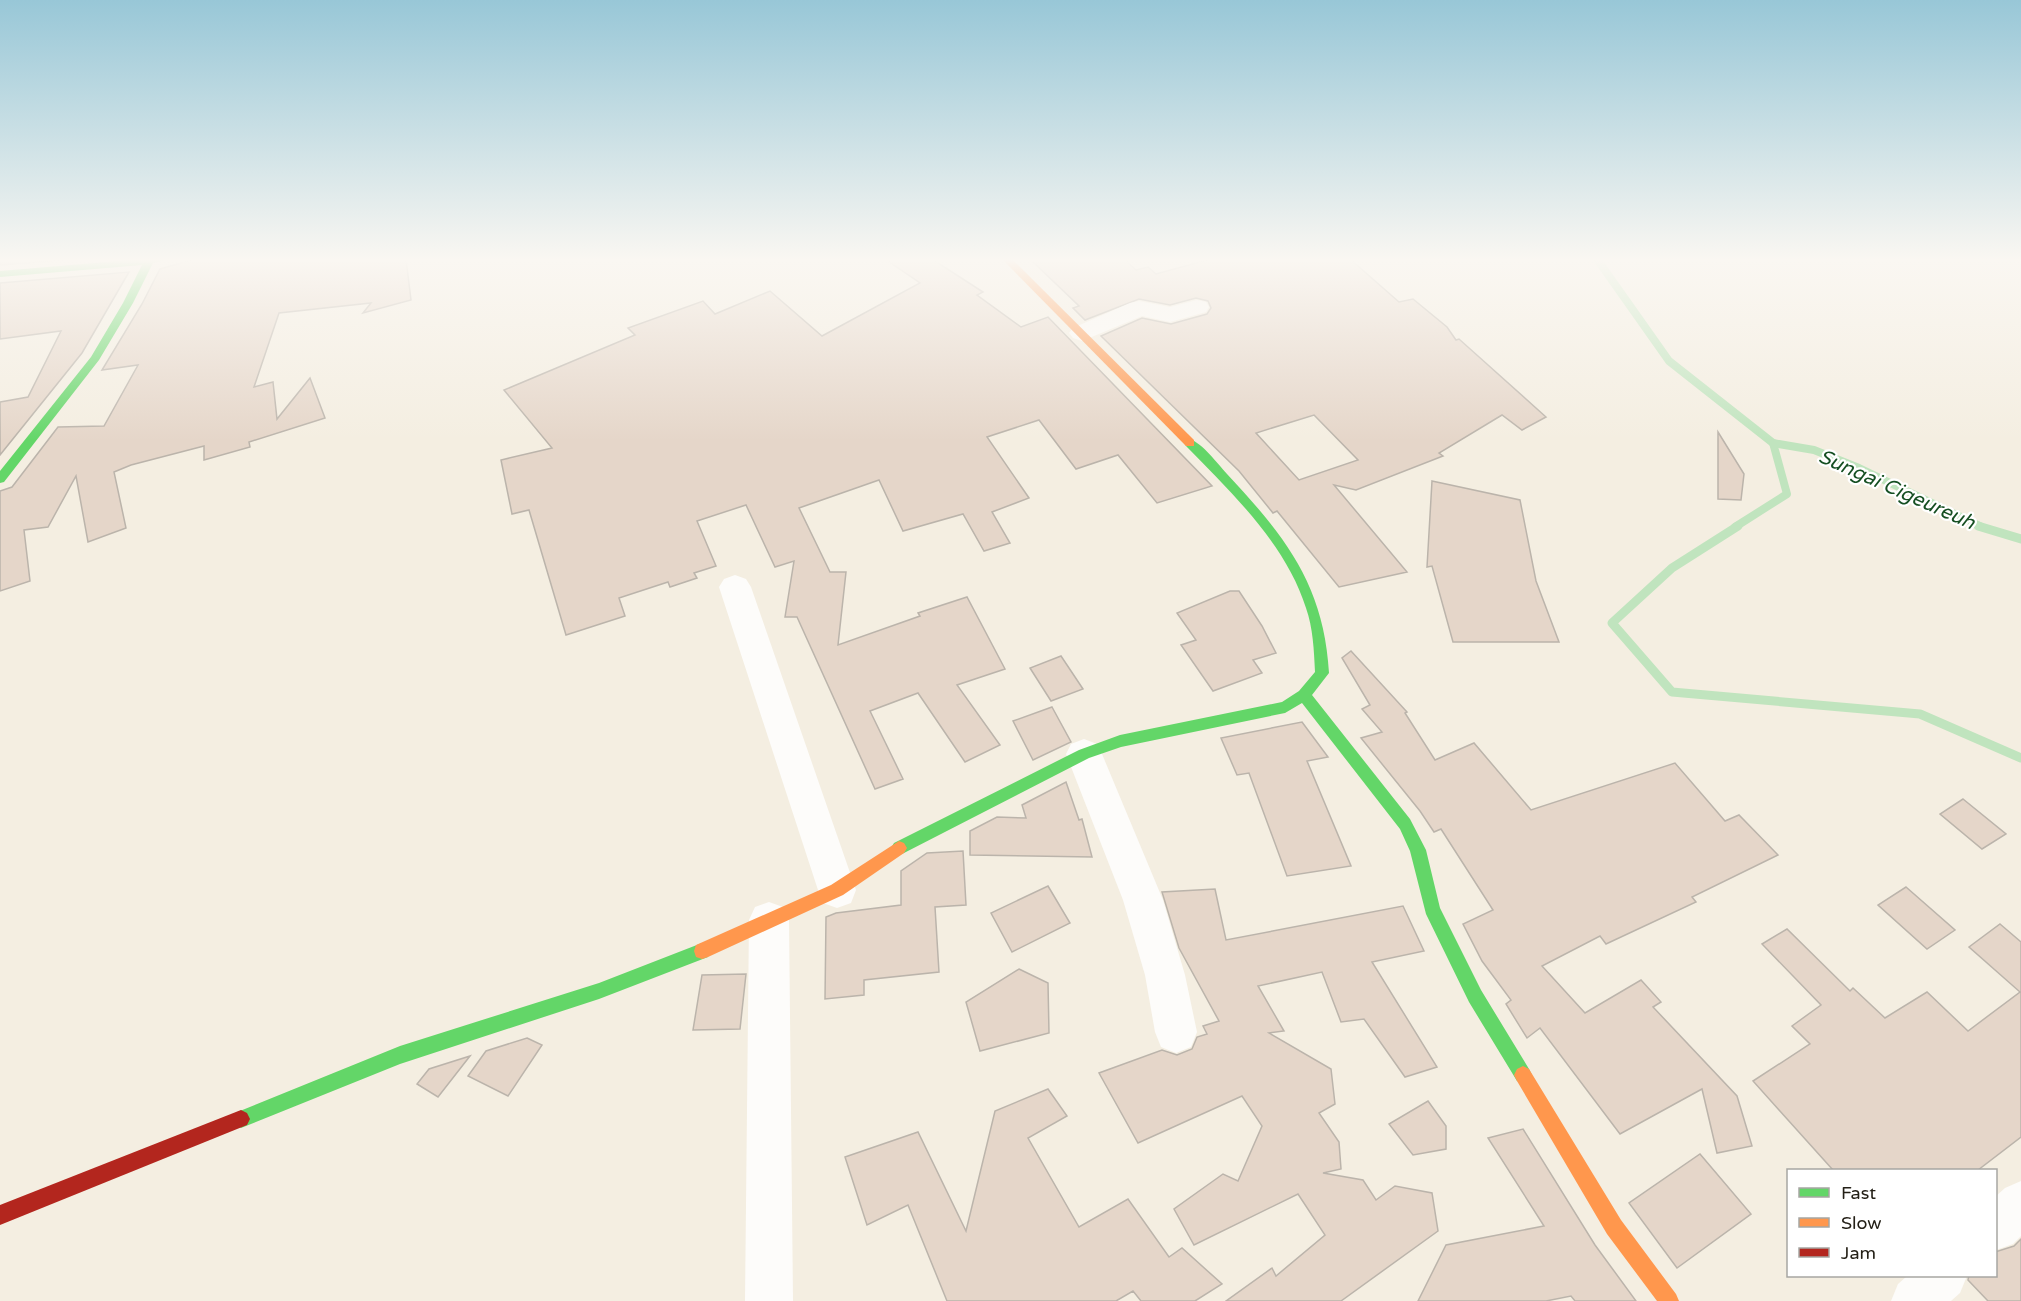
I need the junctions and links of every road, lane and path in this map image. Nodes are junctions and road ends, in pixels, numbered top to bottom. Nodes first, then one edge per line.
1 (118, 320) edge
2 (1069, 320) edge
3 (1112, 320) edge
4 (1082, 333) junction
5 (0, 479) edge
6 (735, 587) dead end
7 (1304, 695) junction
8 (1084, 754) junction
9 (837, 890) junction
10 (769, 920) junction
11 (1176, 1032) dead end
12 (2021, 1204) edge
13 (0, 1215) edge
14 (1997, 1225) edge
15 (1941, 1277) edge
16 (769, 1301) edge
17 (1669, 1301) edge
18 (1915, 1301) edge

1 - 5 street
2 - 4 street
3 - 4 street
4 - 7 street
6 - 9 street
7 - 8 street
7 - 17 street
8 - 9 street
8 - 11 street
9 - 10 street
10 - 13 street
10 - 16 street
12 - 14 street
15 - 18 street

